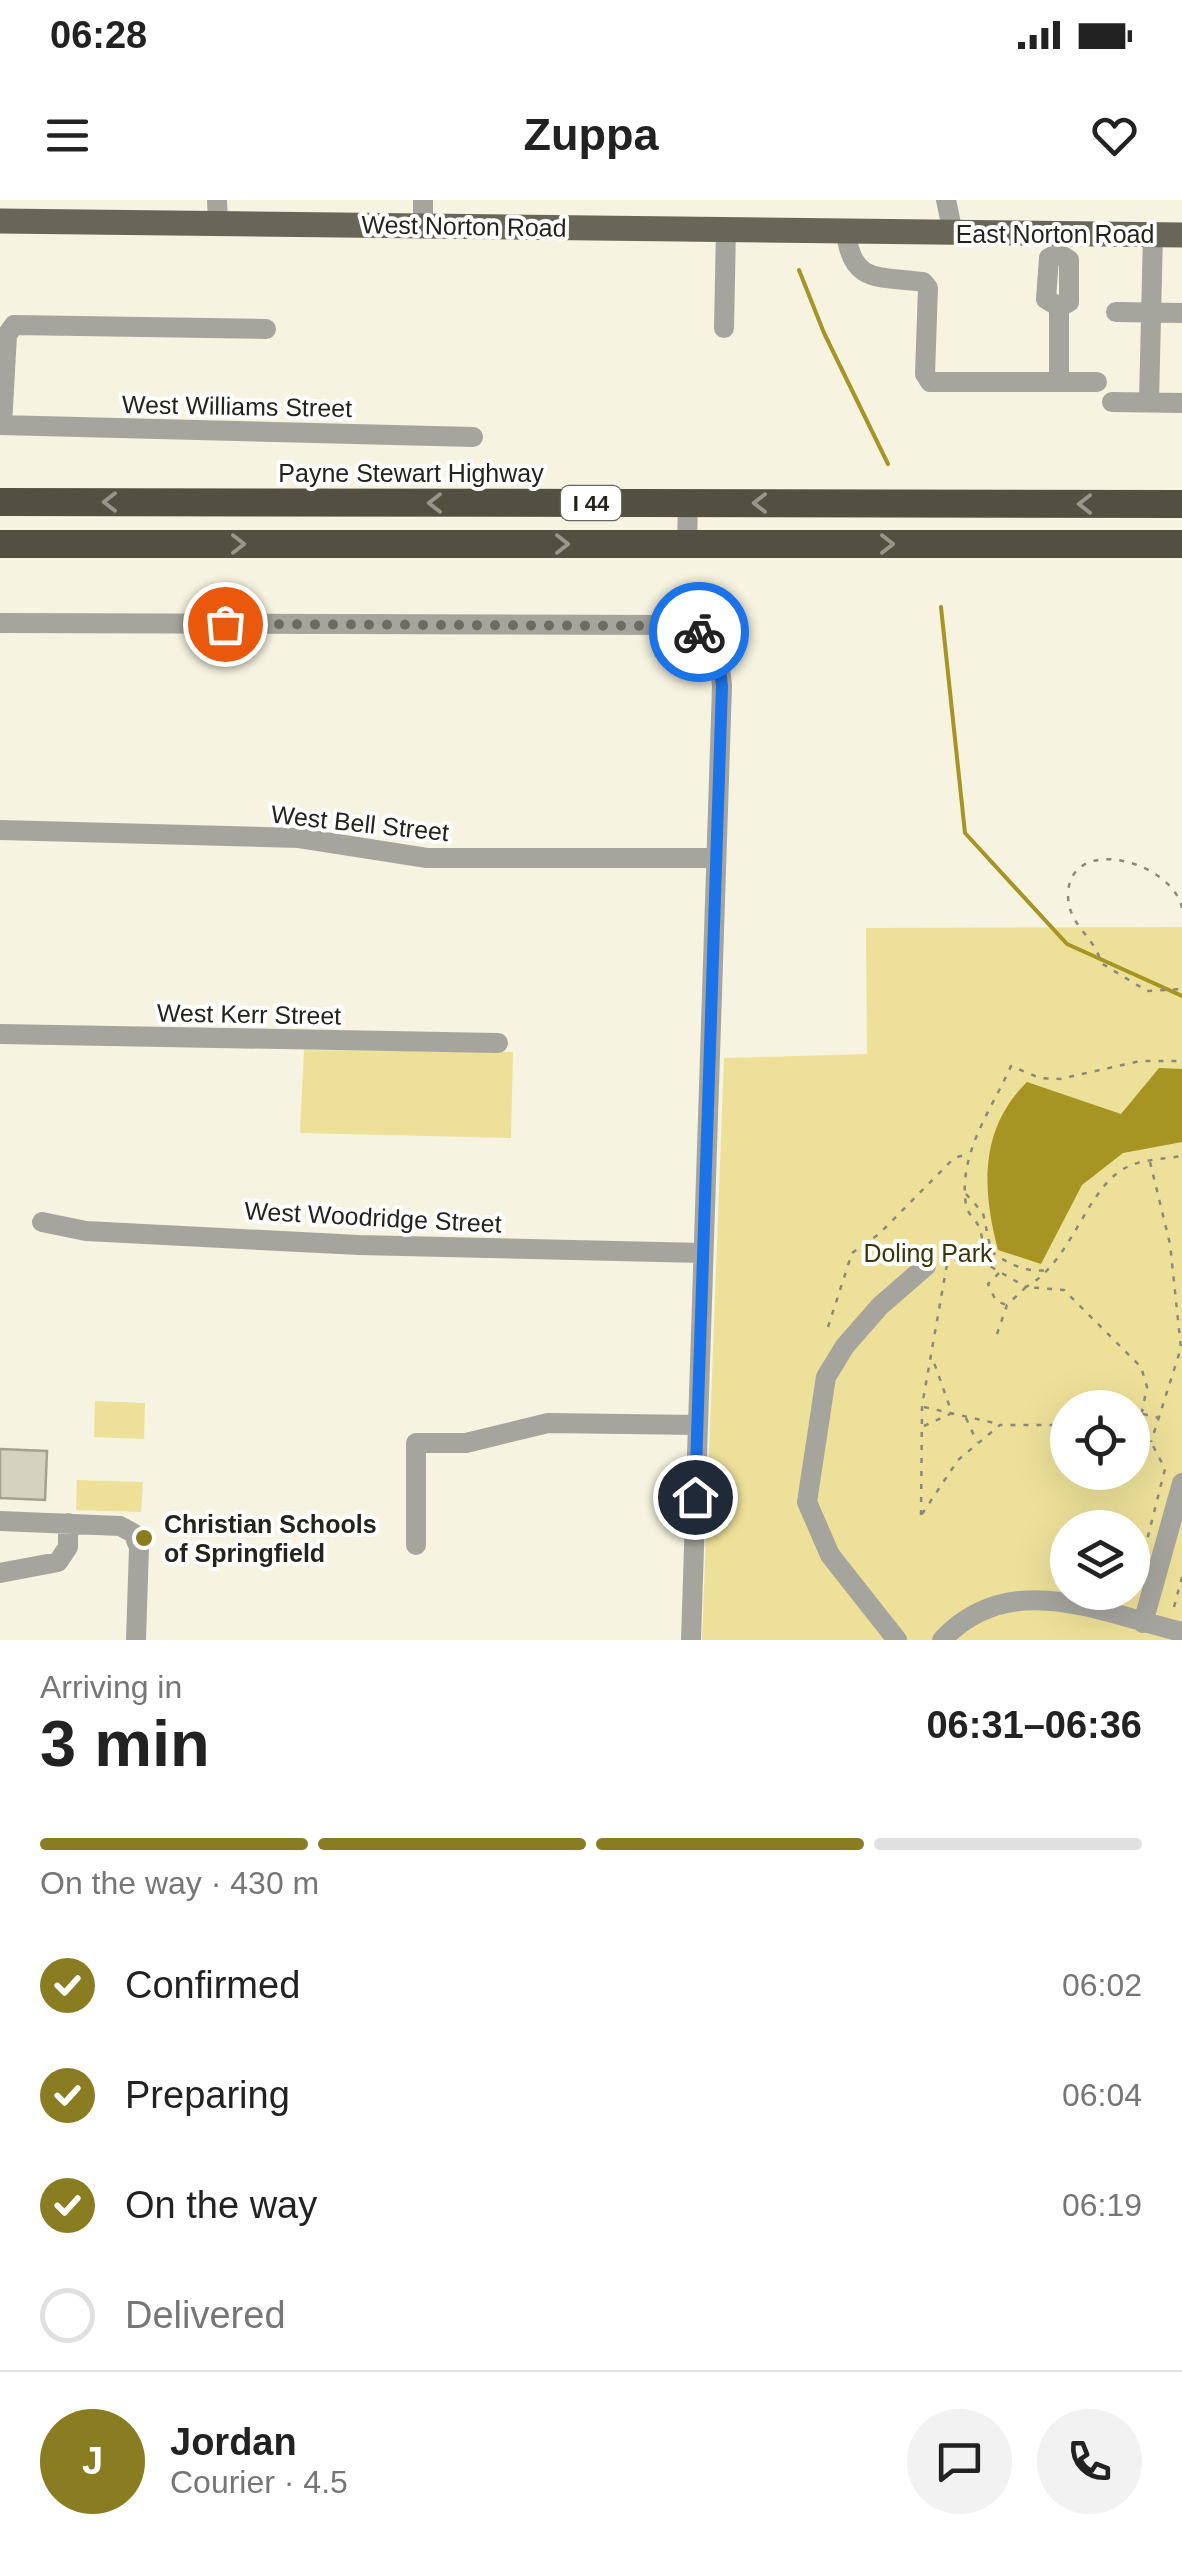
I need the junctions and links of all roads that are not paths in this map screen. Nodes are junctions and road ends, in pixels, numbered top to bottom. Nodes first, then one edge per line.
1 (946, 200) edge
2 (218, 212) edge
3 (423, 213) edge
4 (0, 221) edge
5 (726, 229) junction
6 (846, 232) junction
7 (941, 233) junction
8 (1153, 234) junction
9 (1182, 234) edge
10 (1058, 244) junction
11 (1116, 312) dead end
12 (1151, 313) junction
13 (1182, 313) edge
14 (724, 328) dead end
15 (266, 329) dead end
16 (1059, 382) junction
17 (1097, 382) dead end
18 (1112, 402) dead end
19 (1150, 402) junction
20 (1182, 402) edge
21 (1, 425) edge
22 (472, 437) dead end
23 (0, 502) edge
24 (688, 503) junction
25 (1182, 504) edge
26 (0, 544) edge
27 (687, 544) junction
28 (1182, 544) edge
29 (0, 623) edge
30 (0, 830) edge
31 (715, 858) junction
32 (0, 1034) edge
33 (498, 1043) dead end
34 (42, 1222) dead end
35 (703, 1253) junction
36 (926, 1266) road end
37 (697, 1425) junction
38 (1182, 1483) edge
39 (0, 1521) edge
40 (68, 1523) junction
41 (416, 1546) dead end
42 (0, 1572) edge
43 (1143, 1622) junction
44 (1182, 1632) edge
45 (136, 1640) edge
46 (691, 1640) edge
47 (897, 1640) edge
48 (942, 1640) edge

1 - 7 street
2 - 3 main road, West Norton Road
2 - 4 main road, West Norton Road
3 - 5 main road, West Norton Road
5 - 6 main road, West Norton Road
5 - 14 street
6 - 7 main road, West Norton Road
6 - 16 street
7 - 10 main road, East Norton Road
8 - 9 main road, East Norton Road
8 - 10 main road, East Norton Road
8 - 12 street
10 - 16 street
11 - 12 street
12 - 13 street
12 - 19 street
15 - 21 street
16 - 17 street
18 - 19 street
19 - 20 street
21 - 22 street, West Williams Street
24 -> 23 highway, Payne Stewart Highway / I 44
25 -> 24 highway, Payne Stewart Highway / I 44
24 - 27 street
26 -> 27 highway, I 44
27 -> 28 highway, I 44
29 - 31 street
30 - 31 street, West Bell Street
31 - 35 street
32 - 33 street, West Kerr Street
34 - 35 street, West Woodridge Street
35 - 37 street
36 - 47 street
37 - 41 street
37 - 46 street
38 - 43 street
39 - 40 street
40 - 42 street
40 - 45 street
43 - 44 street
43 - 48 street

